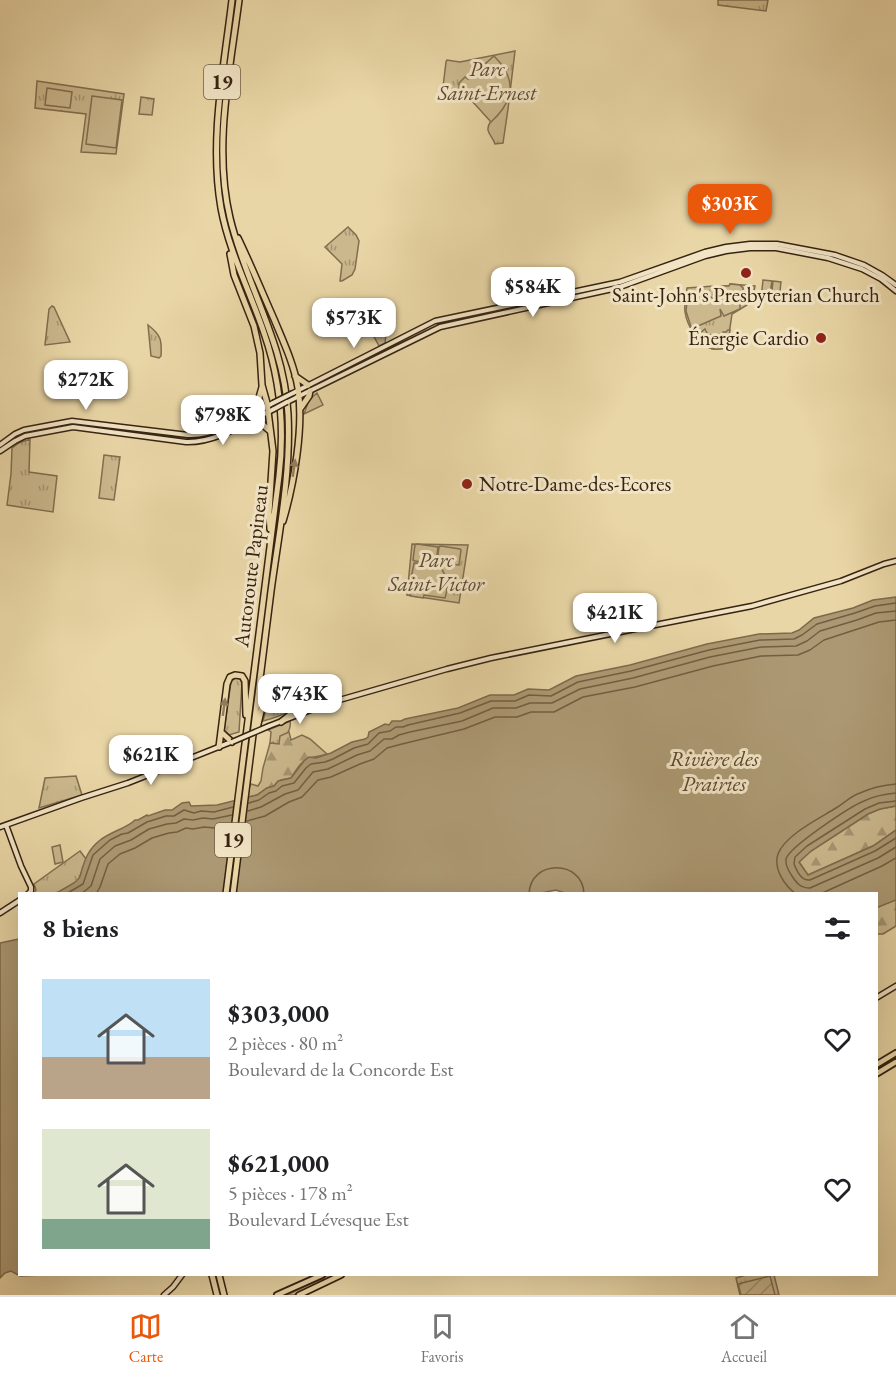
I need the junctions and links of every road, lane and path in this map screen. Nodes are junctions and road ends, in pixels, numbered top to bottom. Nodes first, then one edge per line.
1 (232, 0) edge
2 (239, 0) edge
3 (228, 224) junction
4 (893, 281) edge
5 (896, 285) edge
6 (896, 291) edge
7 (295, 375) junction
8 (262, 385) junction
9 (309, 388) junction
10 (296, 395) junction
11 (269, 407) junction
12 (300, 409) junction
13 (252, 413) junction
14 (250, 420) junction
15 (270, 431) junction
16 (0, 444) edge
17 (0, 451) edge
18 (275, 540) junction
19 (896, 561) edge
20 (304, 693) junction
21 (312, 709) junction
22 (281, 722) junction
23 (247, 729) junction
24 (221, 732) junction
25 (232, 742) junction
26 (252, 744) junction
27 (219, 747) junction
28 (243, 786) junction
29 (6, 825) junction
30 (0, 827) edge
31 (30, 892) edge
32 (226, 892) edge
33 (233, 892) edge
34 (18, 901) edge
35 (0, 913) edge
36 (896, 986) edge
37 (878, 997) edge
38 (896, 1053) edge
39 (896, 1062) edge
40 (878, 1064) edge
41 (878, 1073) edge
42 (181, 1276) edge
43 (212, 1276) edge
44 (219, 1276) edge
45 (320, 1276) edge
46 (339, 1276) edge
47 (164, 1295) edge
48 (217, 1295) edge
49 (224, 1295) edge
50 (277, 1295) edge
51 (299, 1295) edge

1 - 3 highway, Autoroute Papineau / 19
2 - 3 highway, Autoroute Papineau / 19
3 - 7 highway
3 - 8 highway
3 - 18 highway, Autoroute Papineau / 19
4 - 5 street
4 - 9 street
6 - 9 street
7 - 9 highway
7 - 10 highway
8 - 11 highway
8 - 13 highway
9 - 10 street
9 - 12 highway
10 - 11 street, bridge
10 - 11 street, bridge
10 - 12 highway
11 - 13 street
11 - 14 street
11 - 15 highway
18 -> 12 highway
13 - 16 street
14 - 15 highway
14 - 17 street
15 - 18 highway
18 - 23 highway, Autoroute Papineau / 19
18 - 26 highway, Autoroute Papineau / 19
19 - 21 street
20 - 21 highway
20 - 22 highway
20 - 26 highway
21 - 22 street
22 - 25 street, bridge
24 -> 23 highway
23 - 28 highway, Autoroute Papineau / 19
24 - 25 highway
24 - 27 highway
25 - 27 street
26 - 28 highway, Autoroute Papineau / 19
27 - 29 street
28 - 32 highway, Autoroute Papineau / 19
28 - 33 highway, Autoroute Papineau / 19
29 - 30 street
29 - 31 street
34 - 35 street
36 - 37 street
38 - 40 main road
39 - 41 main road
42 - 47 street
43 - 48 highway
44 - 49 highway
45 - 50 main road
46 - 51 main road

